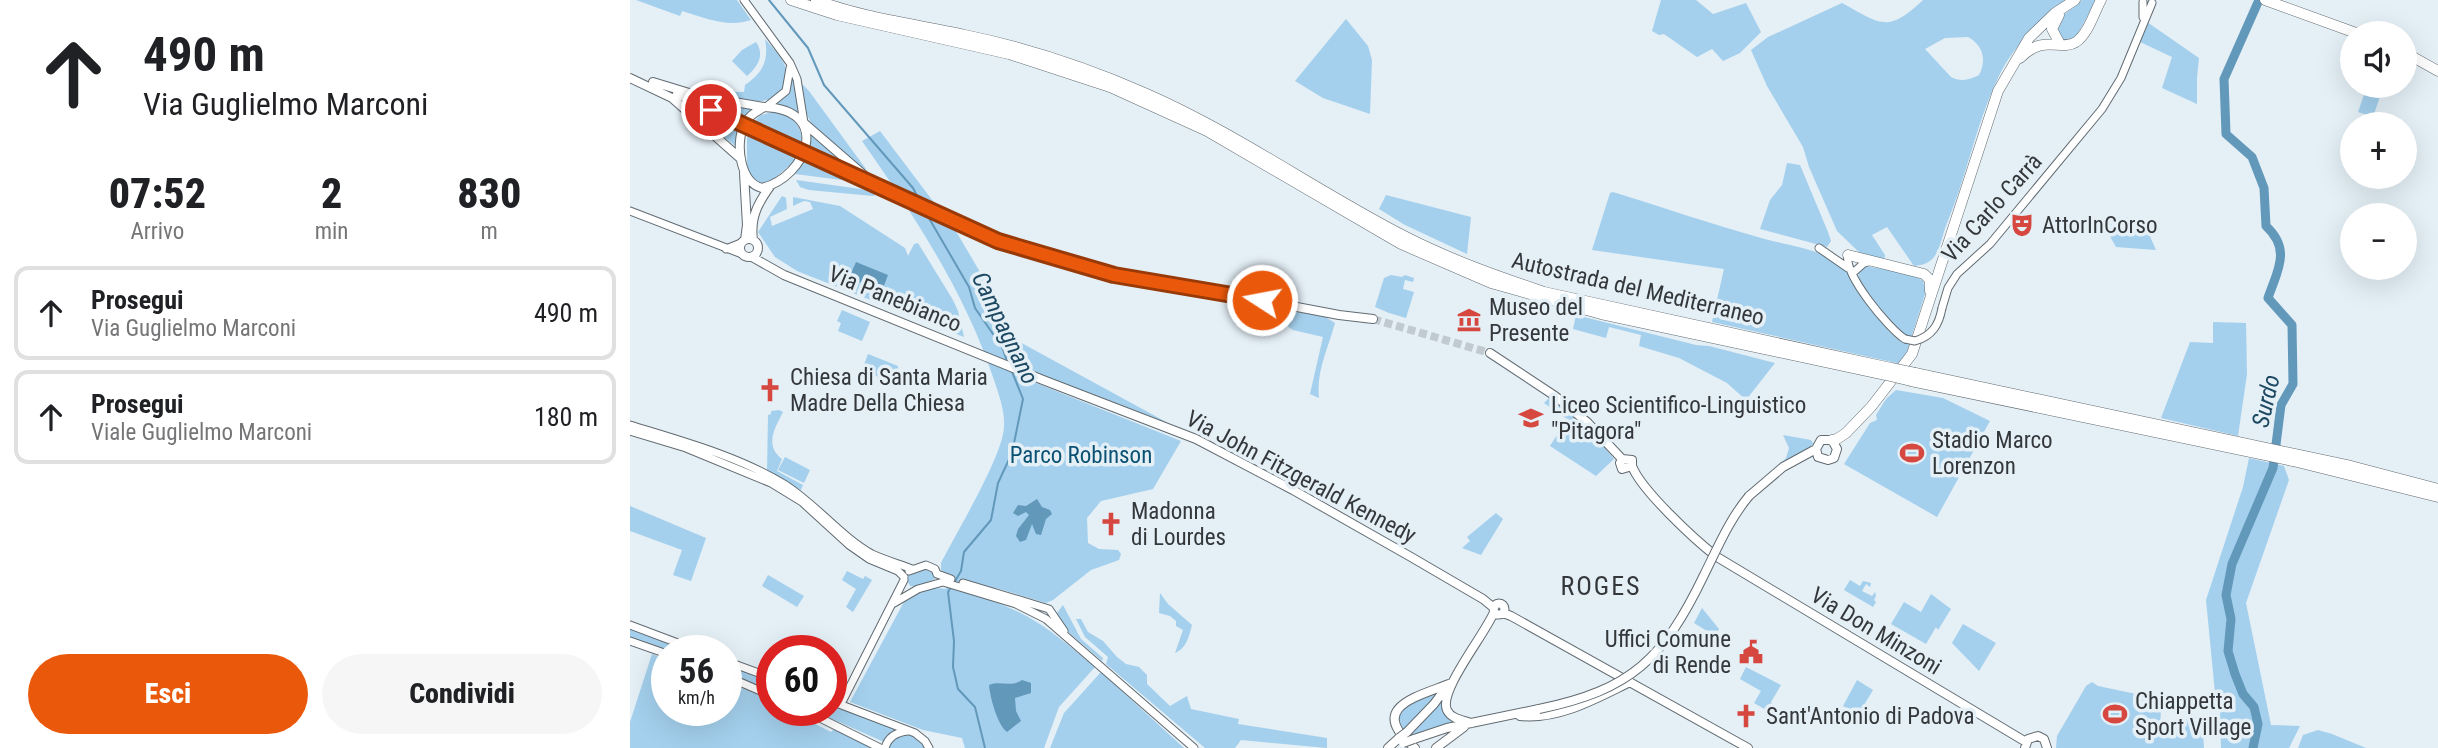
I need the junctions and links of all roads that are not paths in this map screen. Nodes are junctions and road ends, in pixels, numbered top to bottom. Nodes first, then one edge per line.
1 (744, 0) edge
2 (791, 0) edge
3 (816, 0) edge
4 (2101, 0) edge
5 (2265, 0) edge
6 (2073, 1) edge
7 (2142, 1) edge
8 (2154, 1) edge
9 (2142, 25) junction
10 (2340, 27) edge
11 (2060, 44) junction
12 (2417, 59) edge
13 (790, 63) junction
14 (1059, 64) junction
15 (2008, 71) junction
16 (2438, 71) edge
17 (630, 72) edge
18 (630, 78) edge
19 (653, 82) junction
20 (765, 107) junction
21 (804, 123) junction
22 (741, 159) junction
23 (744, 170) junction
24 (771, 185) junction
25 (880, 188) junction
26 (630, 211) edge
27 (1956, 219) junction
28 (746, 241) junction
29 (1819, 248) dead end
30 (725, 249) junction
31 (758, 249) junction
32 (742, 254) junction
33 (1848, 255) joint
34 (752, 257) junction
35 (1873, 261) junction
36 (773, 268) junction
37 (1912, 269) junction
38 (1852, 270) junction
39 (1926, 313) junction
40 (1373, 319) tunnel mouth
41 (1490, 353) tunnel mouth
42 (1043, 380) joint
43 (630, 425) edge
44 (630, 431) edge
45 (1835, 444) junction
46 (1817, 453) junction
47 (2293, 458) junction
48 (2438, 489) edge
49 (2438, 497) edge
50 (912, 569) junction
51 (941, 578) junction
52 (904, 579) junction
53 (918, 589) junction
54 (1016, 602) junction
55 (894, 603) junction
56 (1497, 612) junction
57 (1048, 617) junction
58 (630, 625) edge
59 (657, 635) edge
60 (630, 641) edge
61 (651, 648) edge
62 (1457, 675) junction
63 (1630, 682) junction
64 (1449, 684) junction
65 (847, 693) edge
66 (847, 706) edge
67 (1510, 715) junction
68 (1474, 722) junction
69 (837, 726) edge
70 (909, 731) junction
71 (1399, 743) edge
72 (1414, 744) edge
73 (2025, 745) edge
74 (883, 748) edge
75 (929, 748) edge
76 (1194, 748) edge
77 (1388, 748) edge
78 (1436, 748) edge
79 (1748, 748) edge
80 (2047, 748) edge

1 - 13 street
2 - 14 highway, Autostrada del Mediterraneo
3 - 14 highway, Autostrada del Mediterraneo
4 - 11 highway
5 - 10 highway
6 - 11 highway
6 - 15 highway
7 - 8 street
7 - 9 street, Via Carlo Carrà
8 - 9 street, Via Carlo Carrà
9 - 38 street, Via Carlo Carrà, bridge
11 - 15 highway
12 - 16 highway
13 - 20 street
13 - 21 street
14 - 47 highway, Autostrada del Mediterraneo, bridge
15 - 27 highway
17 - 19 main road
18 - 22 main road
19 - 20 main road
19 - 25 main road, bridge
20 - 21 main road
20 - 22 main road
21 - 24 main road
21 - 25 main road
22 - 23 main road
23 - 24 main road
23 - 28 main road
24 - 28 main road
25 - 40 main road
26 - 30 street
27 - 37 highway
27 - 39 highway
28 - 30 street
28 - 31 main road, Via Panebianco
28 - 32 main road
29 - 38 street
30 - 32 street
31 - 34 main road
31 - 36 main road, Via Panebianco
32 - 34 main road, Via Panebianco
33 - 35 highway
33 - 38 street, Via Carlo Carrà
34 - 36 main road, Via Panebianco
35 - 37 highway
35 - 38 street
36 - 42 main road, Via Panebianco
37 - 39 highway
39 - 45 highway
41 - 73 main road, Via Don Minzoni
42 - 56 main road, Via John Fitzgerald Kennedy
43 - 50 street
44 - 52 street
45 - 46 main road
45 - 46 main road
46 - 67 main road, bridge
47 - 48 highway, Autostrada del Mediterraneo
47 - 49 highway, Autostrada del Mediterraneo
50 - 51 street
50 - 52 street
51 - 53 street
51 - 54 street
52 - 53 street
52 - 55 street
53 - 55 street
54 - 57 street
54 - 57 street
55 - 65 street
56 - 62 main road
56 - 63 main road, Via John Fitzgerald Kennedy
57 - 76 street
58 - 59 street
60 - 61 street
62 - 64 main road
62 - 68 main road
63 - 67 main road
63 - 79 main road, Via John Fitzgerald Kennedy
64 - 71 main road, bridge
64 - 72 main road
66 - 70 street
67 - 68 main road
68 - 72 main road
68 - 78 main road
69 - 74 street
70 - 74 street
70 - 75 street
71 - 72 main road, bridge
71 - 77 main road
73 - 80 main road, Via Don Minzoni

